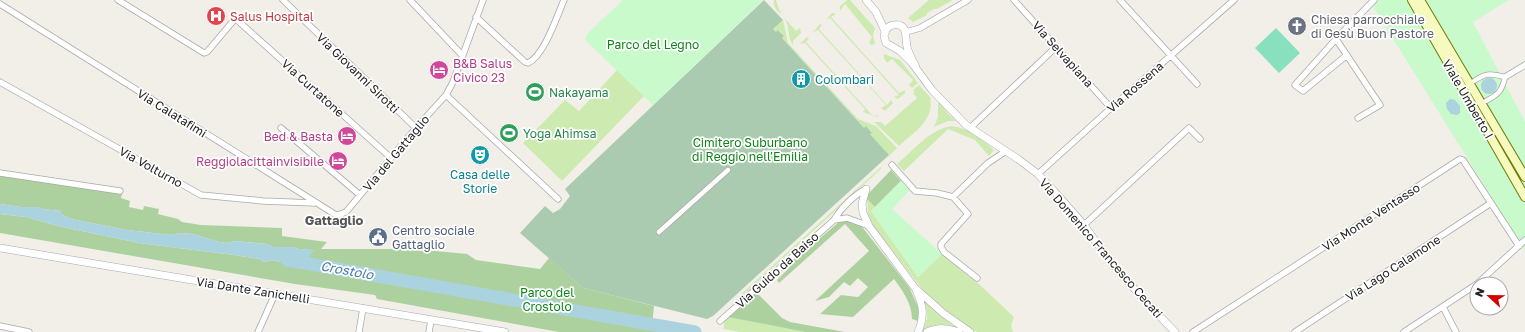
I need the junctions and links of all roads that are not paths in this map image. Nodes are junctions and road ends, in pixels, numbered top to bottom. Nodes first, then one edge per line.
1 (118, 0) edge
2 (283, 0) edge
3 (410, 0) edge
4 (483, 0) edge
5 (564, 0) edge
6 (866, 0) edge
7 (968, 0) edge
8 (1014, 0) edge
9 (1120, 0) edge
10 (1234, 0) edge
11 (1374, 0) edge
12 (1412, 0) edge
13 (1420, 0) edge
14 (0, 4) edge
15 (876, 12) junction
16 (476, 17) junction
17 (894, 25) junction
18 (885, 31) junction
19 (906, 36) junction
20 (1336, 39) junction
21 (1056, 46) junction
22 (894, 47) junction
23 (462, 55) junction
24 (1347, 55) junction
25 (1171, 56) junction
26 (1525, 65) edge
27 (916, 67) junction
28 (1505, 77) junction
29 (1474, 81) dead end
30 (0, 82) edge
31 (1197, 84) dead end
32 (446, 95) junction
33 (1486, 101) dead end
34 (1111, 108) junction
35 (1358, 118) dead end
36 (281, 128) dead end
37 (416, 128) junction
38 (970, 128) junction
39 (1200, 139) dead end
40 (1006, 151) junction
41 (391, 158) junction
42 (892, 165) dead end
43 (728, 170) dead end
44 (0, 173) edge
45 (1038, 174) junction
46 (1525, 177) edge
47 (866, 189) joint
48 (120, 191) dead end
49 (360, 195) junction
50 (953, 197) junction
51 (1525, 197) edge
52 (558, 200) dead end
53 (316, 203) junction
54 (1491, 203) junction
55 (346, 212) joint
56 (834, 220) junction
57 (1084, 224) junction
58 (869, 226) junction
59 (659, 232) dead end
60 (1525, 240) edge
61 (1519, 246) junction
62 (0, 248) edge
63 (1486, 276) edge
64 (977, 278) dead end
65 (915, 288) junction
66 (1469, 289) edge
67 (275, 294) junction
68 (1443, 306) junction
69 (363, 308) junction
70 (431, 320) junction
71 (720, 321) dead end
72 (0, 326) edge
73 (490, 331) edge
74 (29, 332) edge
75 (258, 332) edge
76 (359, 332) edge
77 (429, 332) edge
78 (505, 332) edge
79 (918, 332) edge
80 (927, 332) edge
81 (959, 332) edge
82 (970, 332) edge
83 (1175, 332) edge
84 (1193, 332) edge
85 (1295, 332) edge
86 (1404, 332) edge
87 (1456, 332) edge

1 - 41 street, Via Curtatone
2 - 37 street, Via Giovanni Sirotti
3 - 23 street
4 - 16 street, Via del Gattaglio
5 - 16 street
6 - 15 street
7 - 19 street
8 - 21 street, Via Selvapiana
9 - 25 street
10 - 25 street, Via Rossena
11 - 20 street
12 - 51 main road, Viale Umberto I
13 - 46 main road, Viale Umberto I
14 - 53 street, Via Calatafimi
15 - 17 street
15 - 18 street
16 - 23 street, Via del Gattaglio
17 - 18 street
17 - 19 street
18 - 22 street
19 - 22 street
19 - 27 street
20 - 24 street
20 - 24 street
21 - 34 street, Via Selvapiana
21 - 38 street
22 - 27 street
23 - 32 street, Via del Gattaglio
24 - 35 street
25 - 31 street
25 - 34 street, Via Rossena
26 - 28 street
27 - 38 street, Via Domenico Francesco Cecati
28 - 29 street
28 - 33 street
30 - 53 street, Via Volturno
32 - 37 street, Via del Gattaglio
32 - 52 street
34 - 45 street, Via Rossena
36 - 49 street
37 - 41 street, Via del Gattaglio
38 - 40 street, Via Domenico Francesco Cecati
39 - 57 street
40 - 45 street, Via Domenico Francesco Cecati
40 - 50 street
41 - 49 street, Via del Gattaglio
42 - 50 street
43 - 59 street
44 - 48 street
45 - 57 street, Via Domenico Francesco Cecati
47 - 56 street, Via Guido da Baiso
47 - 58 street
49 - 55 street, Via del Gattaglio
50 - 64 street
53 - 55 street, Via Calatafimi
54 - 61 street, Via Monte Ventasso
54 - 84 street, Via Monte Ventasso
54 - 85 street, Via Lago Calamone
56 - 58 street
56 - 71 street, Via Guido da Baiso
57 - 83 street, Via Domenico Francesco Cecati
58 - 65 street
60 - 61 street
61 - 63 street
62 - 67 street, Via Dante Zanichelli
65 - 79 street
65 - 82 street
66 - 68 street
67 - 69 street, Via Dante Zanichelli
67 - 75 street
68 - 86 street
68 - 87 street
69 - 70 street, Via Dante Zanichelli
69 - 76 street
70 - 73 street, Via Dante Zanichelli
70 - 77 street
72 - 74 street
73 - 78 street, Via Dante Zanichelli
80 - 81 street

